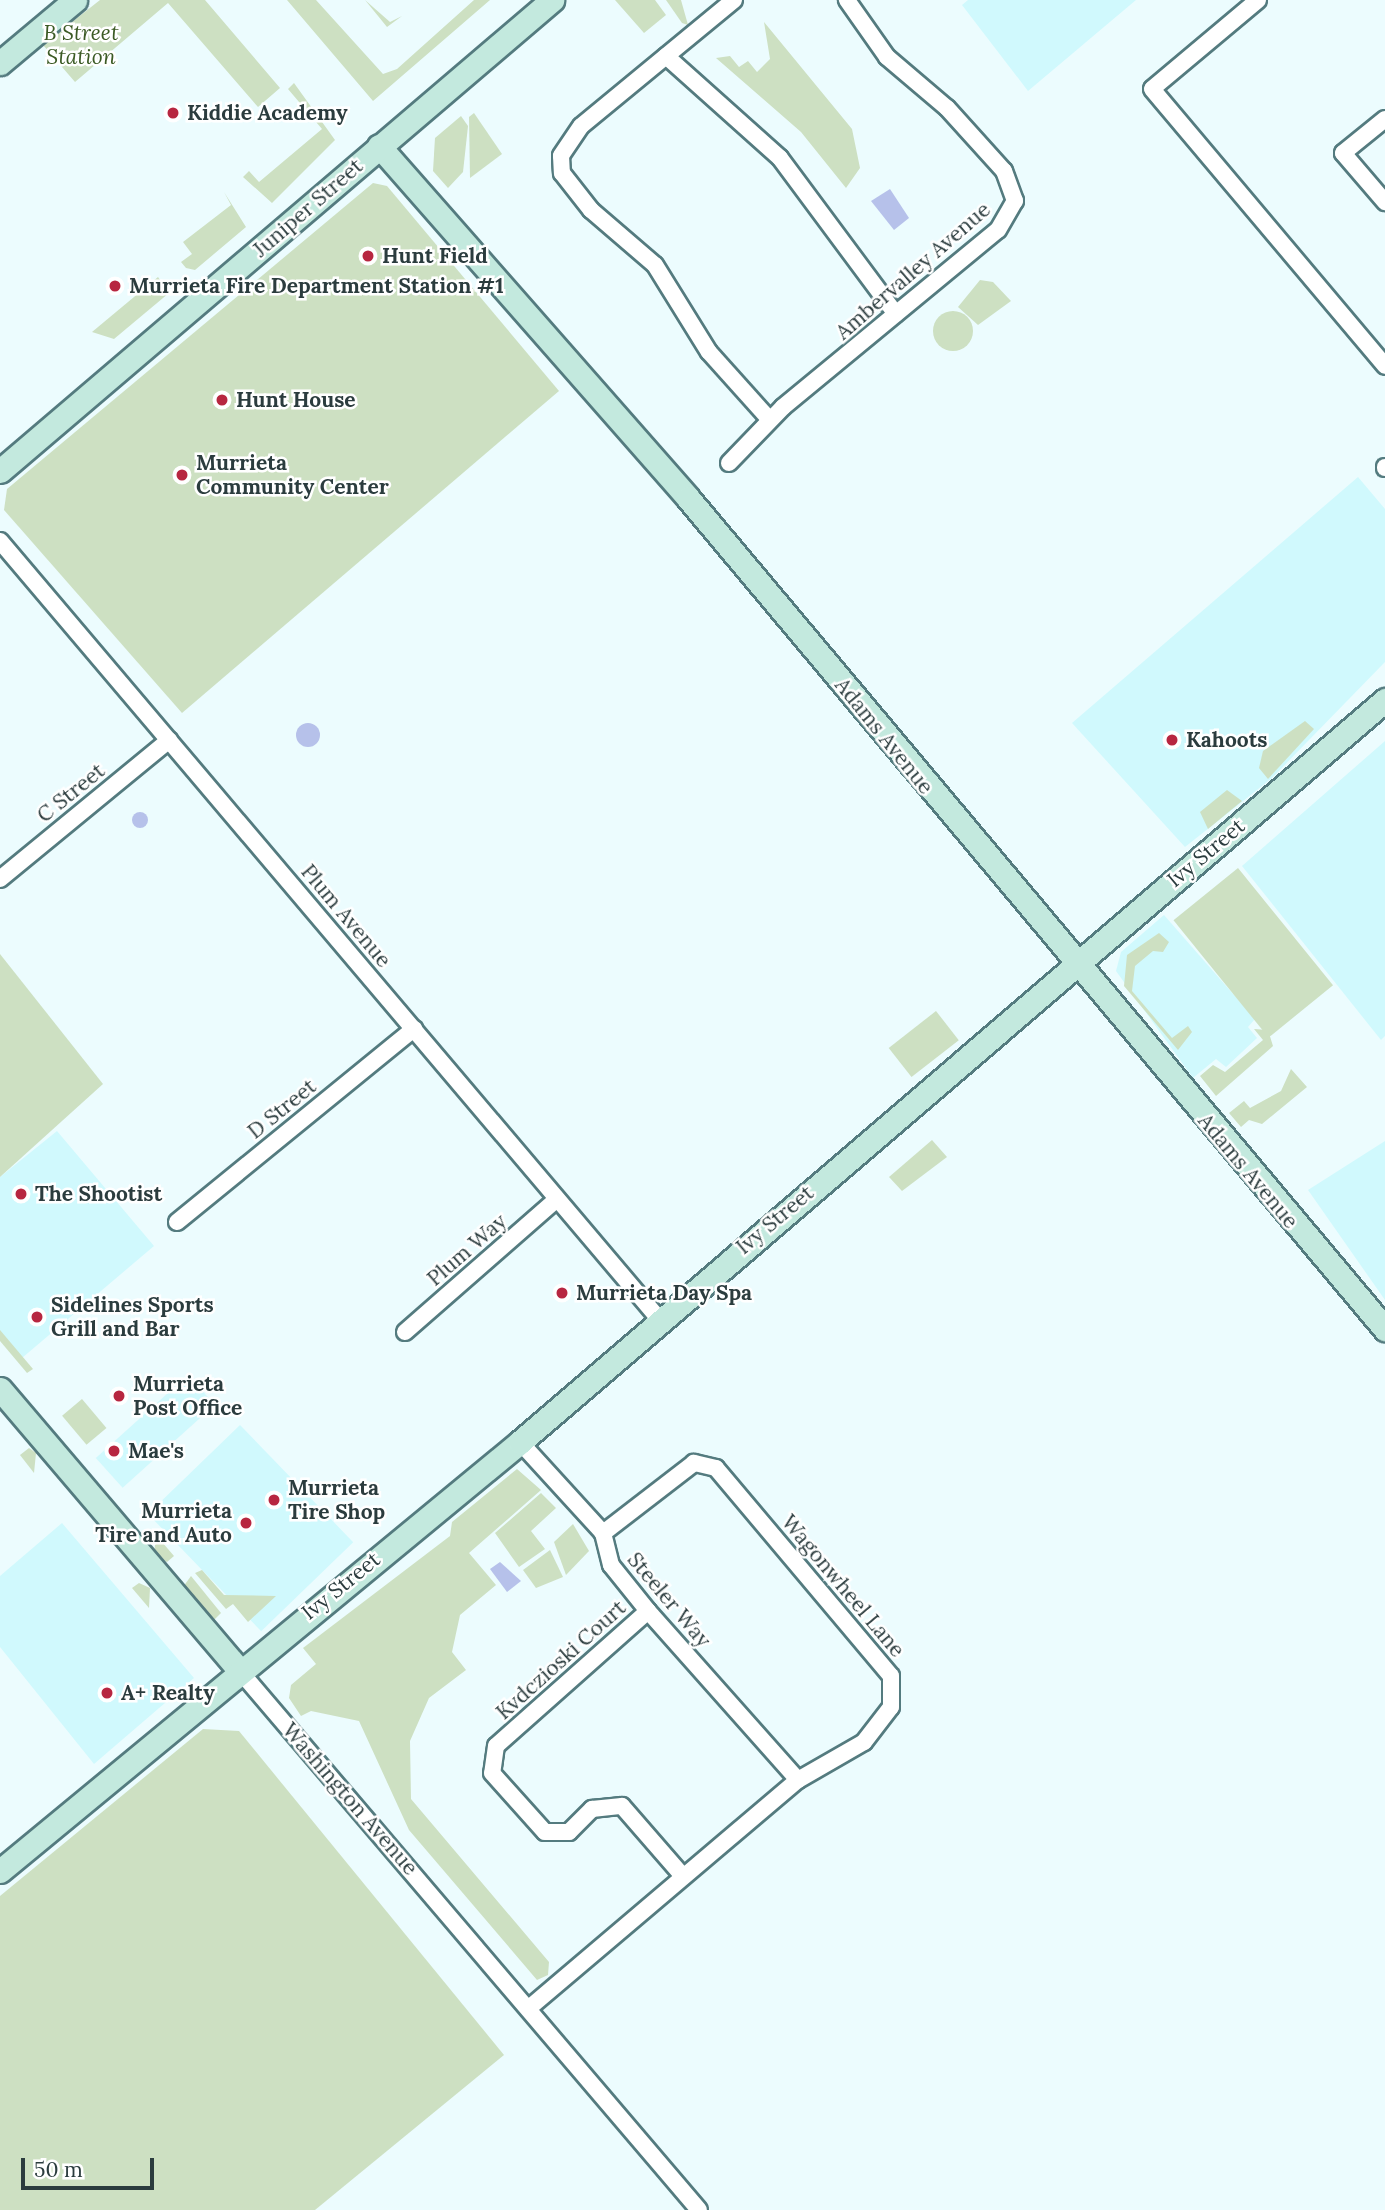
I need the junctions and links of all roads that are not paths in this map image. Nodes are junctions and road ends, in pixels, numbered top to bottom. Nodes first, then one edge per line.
1 (75, 0) edge
2 (552, 0) edge
3 (707, 0) edge
4 (734, 0) edge
5 (848, 0) edge
6 (1258, 0) edge
7 (719, 12) junction
8 (666, 55) junction
9 (0, 63) edge
10 (1385, 119) edge
11 (379, 146) junction
12 (1385, 202) edge
13 (896, 314) junction
14 (1385, 366) edge
15 (770, 420) junction
16 (729, 463) dead end
17 (0, 471) edge
18 (0, 541) edge
19 (1385, 700) edge
20 (169, 740) junction
21 (0, 879) edge
22 (1074, 965) junction
23 (414, 1029) junction
24 (557, 1199) junction
25 (177, 1222) dead end
26 (659, 1319) junction
27 (1385, 1329) edge
28 (405, 1332) dead end
29 (0, 1389) edge
30 (520, 1442) junction
31 (603, 1533) junction
32 (648, 1611) junction
33 (239, 1670) junction
34 (798, 1780) junction
35 (3, 1863) edge
36 (682, 1875) junction
37 (529, 2008) junction
38 (699, 2210) edge

1 - 9 street
2 - 11 street, Juniper Street
3 - 7 street
4 - 7 street
5 - 13 street, Ambervalley Avenue
6 - 14 street
7 - 8 street
8 - 13 street
8 - 15 street
10 - 12 street
11 - 17 street, Juniper Street
11 - 22 street, Adams Avenue
13 - 15 street, Ambervalley Avenue
15 - 16 street, Ambervalley Avenue
18 - 20 street, Plum Avenue
19 - 22 street, Ivy Street
20 - 21 street, C Street
20 - 23 street, Plum Avenue
22 - 26 street, Ivy Street
22 - 27 street, Adams Avenue
23 - 24 street, Plum Avenue
23 - 25 street, D Street
24 - 26 street, Plum Avenue
24 - 28 street, Plum Way
26 - 30 street, Ivy Street
29 - 33 street, Washington Avenue
30 - 31 street, Steeler Way
30 - 33 street, Ivy Street
31 - 32 street, Steeler Way
31 - 34 street, Wagonwheel Lane
32 - 34 street, Steeler Way
32 - 36 street, Kvdczioski Court
33 - 35 street, Ivy Street
33 - 37 street, Washington Avenue
34 - 36 street, Wagonwheel Lane
36 - 37 street, Wagonwheel Lane
37 - 38 street, Washington Avenue

